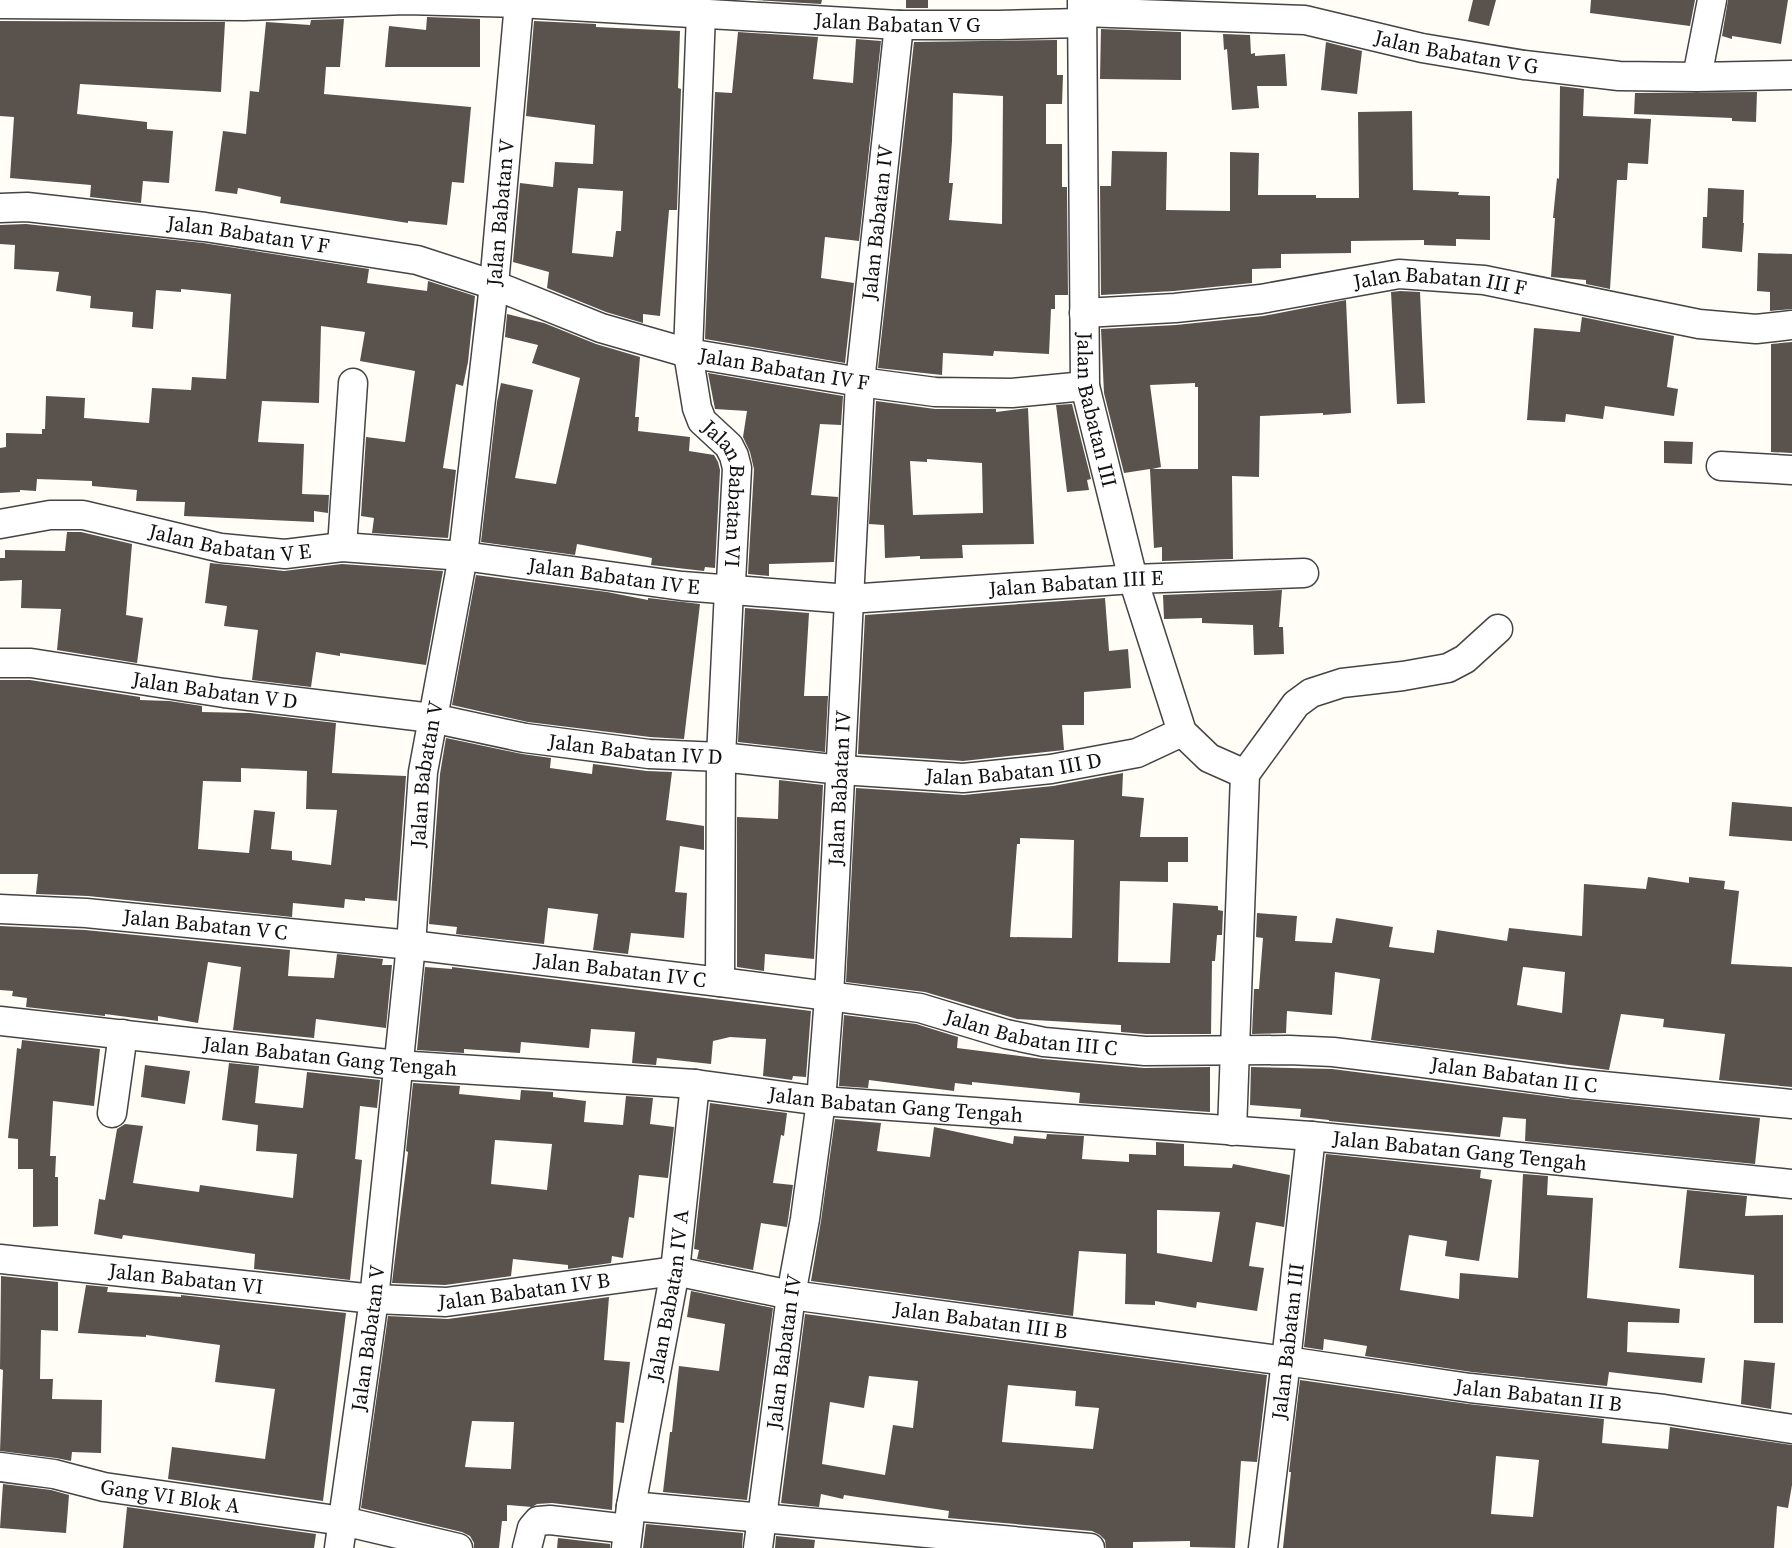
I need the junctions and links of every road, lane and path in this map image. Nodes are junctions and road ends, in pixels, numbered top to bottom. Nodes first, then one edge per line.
1 (1712, 0) edge
2 (519, 3) junction
3 (0, 4) edge
4 (685, 8) edge
5 (1082, 12) edge
6 (900, 25) junction
7 (1792, 75) edge
8 (1697, 77) junction
9 (0, 208) edge
10 (494, 285) junction
11 (1084, 313) junction
12 (1792, 325) edge
13 (688, 353) junction
14 (860, 382) junction
15 (353, 383) dead end
16 (1085, 386) junction
17 (1721, 466) dead end
18 (1792, 470) edge
19 (0, 524) edge
20 (342, 547) junction
21 (463, 556) junction
22 (1304, 573) dead end
23 (1133, 579) junction
24 (729, 590) junction
25 (849, 599) junction
26 (1498, 629) dead end
27 (0, 663) edge
28 (432, 718) junction
29 (1182, 732) junction
30 (721, 757) junction
31 (841, 769) junction
32 (1245, 774) junction
33 (0, 909) edge
34 (411, 945) junction
35 (720, 982) junction
36 (830, 997) junction
37 (0, 1021) edge
38 (123, 1034) junction
39 (1236, 1050) junction
40 (397, 1065) junction
41 (695, 1084) junction
42 (821, 1101) junction
43 (1792, 1104) edge
44 (112, 1113) dead end
45 (1232, 1131) junction
46 (1311, 1136) junction
47 (1792, 1184) edge
48 (0, 1259) edge
49 (675, 1271) junction
50 (791, 1295) junction
51 (374, 1299) junction
52 (1286, 1361) junction
53 (1792, 1429) edge
54 (0, 1467) edge
55 (763, 1518) junction
56 (628, 1528) edge
57 (341, 1535) edge
58 (458, 1548) edge
59 (527, 1548) edge
60 (758, 1548) edge
61 (1090, 1548) edge
62 (1263, 1548) edge

1 - 8 street
2 - 3 street, Jalan Babatan V G
2 - 4 street, Jalan Babatan V G
2 - 10 street, Jalan Babatan V
4 - 6 street, Jalan Babatan V G
4 - 13 street, Jalan Babatan VI
5 - 6 street, Jalan Babatan V G
5 - 8 street, Jalan Babatan V G
5 - 11 street, Jalan Babatan III
6 - 14 street, Jalan Babatan IV
7 - 8 street, Jalan Babatan V G
9 - 10 street, Jalan Babatan V F
10 - 13 street, Jalan Babatan IV F
10 - 21 street, Jalan Babatan V
11 - 12 street, Jalan Babatan III F
11 - 16 street, Jalan Babatan III
13 - 14 street, Jalan Babatan IV F
13 - 24 street, Jalan Babatan VI
14 - 16 street, Jalan Babatan IV F
14 - 25 street, Jalan Babatan IV
15 - 20 street
16 - 23 street, Jalan Babatan III
17 - 18 street
19 - 20 street, Jalan Babatan V E
20 - 21 street, Jalan Babatan V E
21 - 24 street, Jalan Babatan IV E
21 - 28 street, Jalan Babatan V
22 - 23 street, Jalan Babatan III E
23 - 25 street, Jalan Babatan III E
23 - 29 street, Jalan Babatan III
24 - 25 street, Jalan Babatan IV E
24 - 30 street, Jalan Babatan VI
25 - 31 street, Jalan Babatan IV
26 - 32 street
27 - 28 street, Jalan Babatan V D
28 - 30 street, Jalan Babatan IV D
28 - 34 street, Jalan Babatan V
29 - 31 street, Jalan Babatan III D
29 - 32 street, Jalan Babatan III
30 - 31 street, Jalan Babatan IV D
30 - 35 street, Jalan Babatan VI
31 - 36 street, Jalan Babatan IV
32 - 39 street
33 - 34 street, Jalan Babatan V C
34 - 35 street, Jalan Babatan IV C
34 - 40 street, Jalan Babatan V
35 - 36 street, Jalan Babatan IV C
36 - 39 street, Jalan Babatan III C
36 - 42 street, Jalan Babatan IV
37 - 38 street, Jalan Babatan Gang Tengah
38 - 40 street, Jalan Babatan Gang Tengah
38 - 44 street
39 - 43 street, Jalan Babatan II C
39 - 45 street
40 - 41 street, Jalan Babatan Gang Tengah
40 - 51 street, Jalan Babatan V
41 - 42 street, Jalan Babatan Gang Tengah
41 - 49 street, Jalan Babatan IV A
42 - 45 street, Jalan Babatan Gang Tengah
42 - 50 street, Jalan Babatan IV
45 - 46 street, Jalan Babatan Gang Tengah
46 - 47 street, Jalan Babatan Gang Tengah
46 - 52 street, Jalan Babatan III
48 - 51 street, Jalan Babatan VI
49 - 50 street, Jalan Babatan III B
49 - 51 street, Jalan Babatan IV B
49 - 56 street, Jalan Babatan IV A
50 - 52 street, Jalan Babatan III B
50 - 55 street, Jalan Babatan IV
51 - 57 street, Jalan Babatan V
52 - 53 street, Jalan Babatan II B
52 - 62 street, Jalan Babatan III
54 - 57 street, Gang VI Blok A
55 - 56 street
55 - 60 street, Jalan Babatan IV
55 - 61 street
56 - 59 street
57 - 58 street

